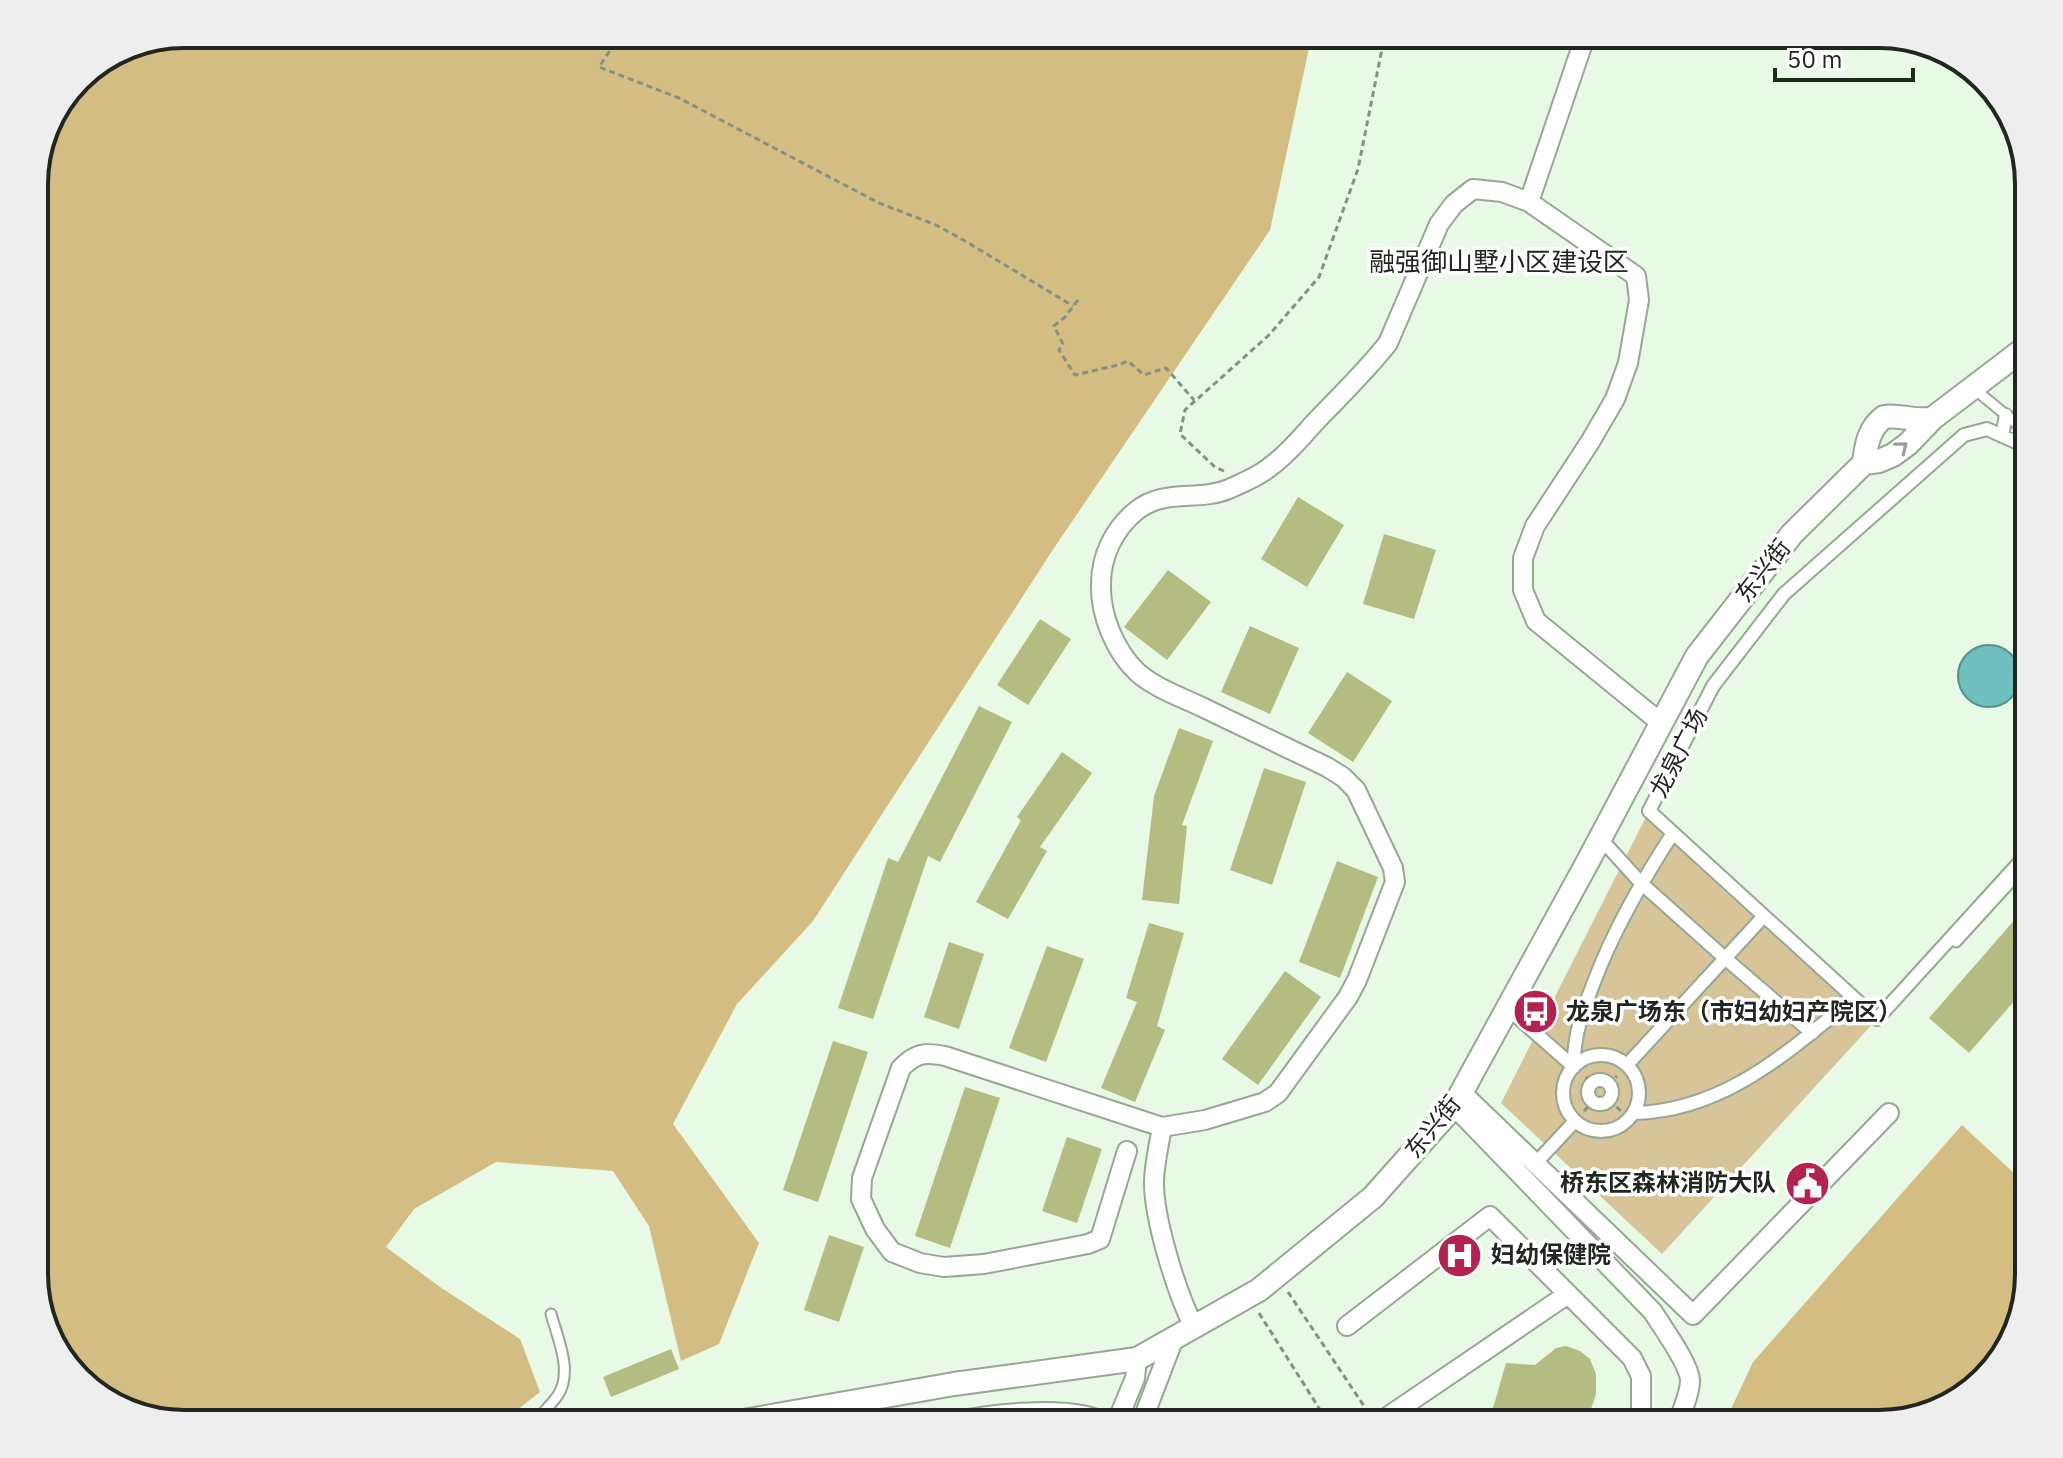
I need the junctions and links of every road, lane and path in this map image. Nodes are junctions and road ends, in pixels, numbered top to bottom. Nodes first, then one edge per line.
1 (612, 48) edge
2 (1382, 48) edge
3 (1581, 48) edge
4 (1529, 202) junction
5 (1078, 300) dead end
6 (1073, 306) junction
7 (2015, 355) edge
8 (1972, 387) junction
9 (1194, 400) junction
10 (2006, 415) junction
11 (1933, 418) junction
12 (2015, 422) edge
13 (2002, 436) junction
14 (2015, 442) edge
15 (1864, 463) junction
16 (1232, 475) dead end
17 (1754, 582) junction
18 (1779, 601) junction
19 (1661, 723) junction
20 (1673, 833) junction
21 (1600, 838) junction
22 (2015, 867) edge
23 (2015, 877) edge
24 (1641, 883) junction
25 (1764, 916) junction
26 (1726, 959) junction
27 (1854, 998) junction
28 (1507, 1008) junction
29 (1886, 1018) dead end
30 (1812, 1033) junction
31 (1627, 1065) junction
32 (1574, 1067) junction
33 (1458, 1099) junction
34 (1634, 1113) junction
35 (1889, 1113) dead end
36 (1575, 1121) junction
37 (1162, 1127) junction
38 (1127, 1151) dead end
39 (1535, 1164) junction
40 (1277, 1276) junction
41 (1568, 1294) junction
42 (1248, 1296) junction
43 (551, 1314) dead end
44 (1347, 1326) dead end
45 (1194, 1327) junction
46 (1174, 1338) junction
47 (1137, 1359) junction
48 (545, 1410) edge
49 (806, 1410) edge
50 (1122, 1410) edge
51 (1146, 1410) edge
52 (1320, 1410) edge
53 (1367, 1410) edge
54 (1387, 1410) edge
55 (1641, 1410) edge
56 (1682, 1410) edge

1 - 6 path
2 - 9 path
3 - 4 street
4 - 19 street
4 - 37 street
5 - 6 path
6 - 9 path
7 - 8 street
8 - 10 lane
8 - 11 street
9 - 16 path
10 - 12 lane
10 - 13 street
15 -> 11 street
11 - 15 street
13 - 14 street, 龙泉广场
13 - 18 street, 龙泉广场
15 - 17 street, 东兴街
17 - 18 street
17 - 19 street, 东兴街
18 - 20 street, 龙泉广场
19 - 21 street, 东兴街
20 - 24 street
20 - 25 street, 龙泉广场
21 - 24 street
21 - 28 street, 东兴街
22 - 27 street, 龙泉广场
23 - 29 lane
24 - 26 street
24 - 32 street
25 - 26 street
25 - 27 street, 龙泉广场
26 - 30 street
26 - 31 street
27 - 30 street
28 - 32 street
28 - 33 street, 东兴街
30 - 34 street
31 - 32 street
31 - 34 street
32 - 36 street
33 - 39 street
33 - 40 street, 东兴街
33 - 56 street
34 - 36 street
35 - 39 street
36 - 39 street
37 - 38 street
37 - 45 street
40 - 42 street, 东兴街
40 - 53 path
41 - 44 street
41 - 54 street
41 - 55 street
42 - 45 street, 东兴街
42 - 52 path
43 - 48 lane
45 - 46 street, 东兴街
46 - 47 street, 东兴街
46 - 51 street
47 - 49 street, 东兴街
47 - 50 street

